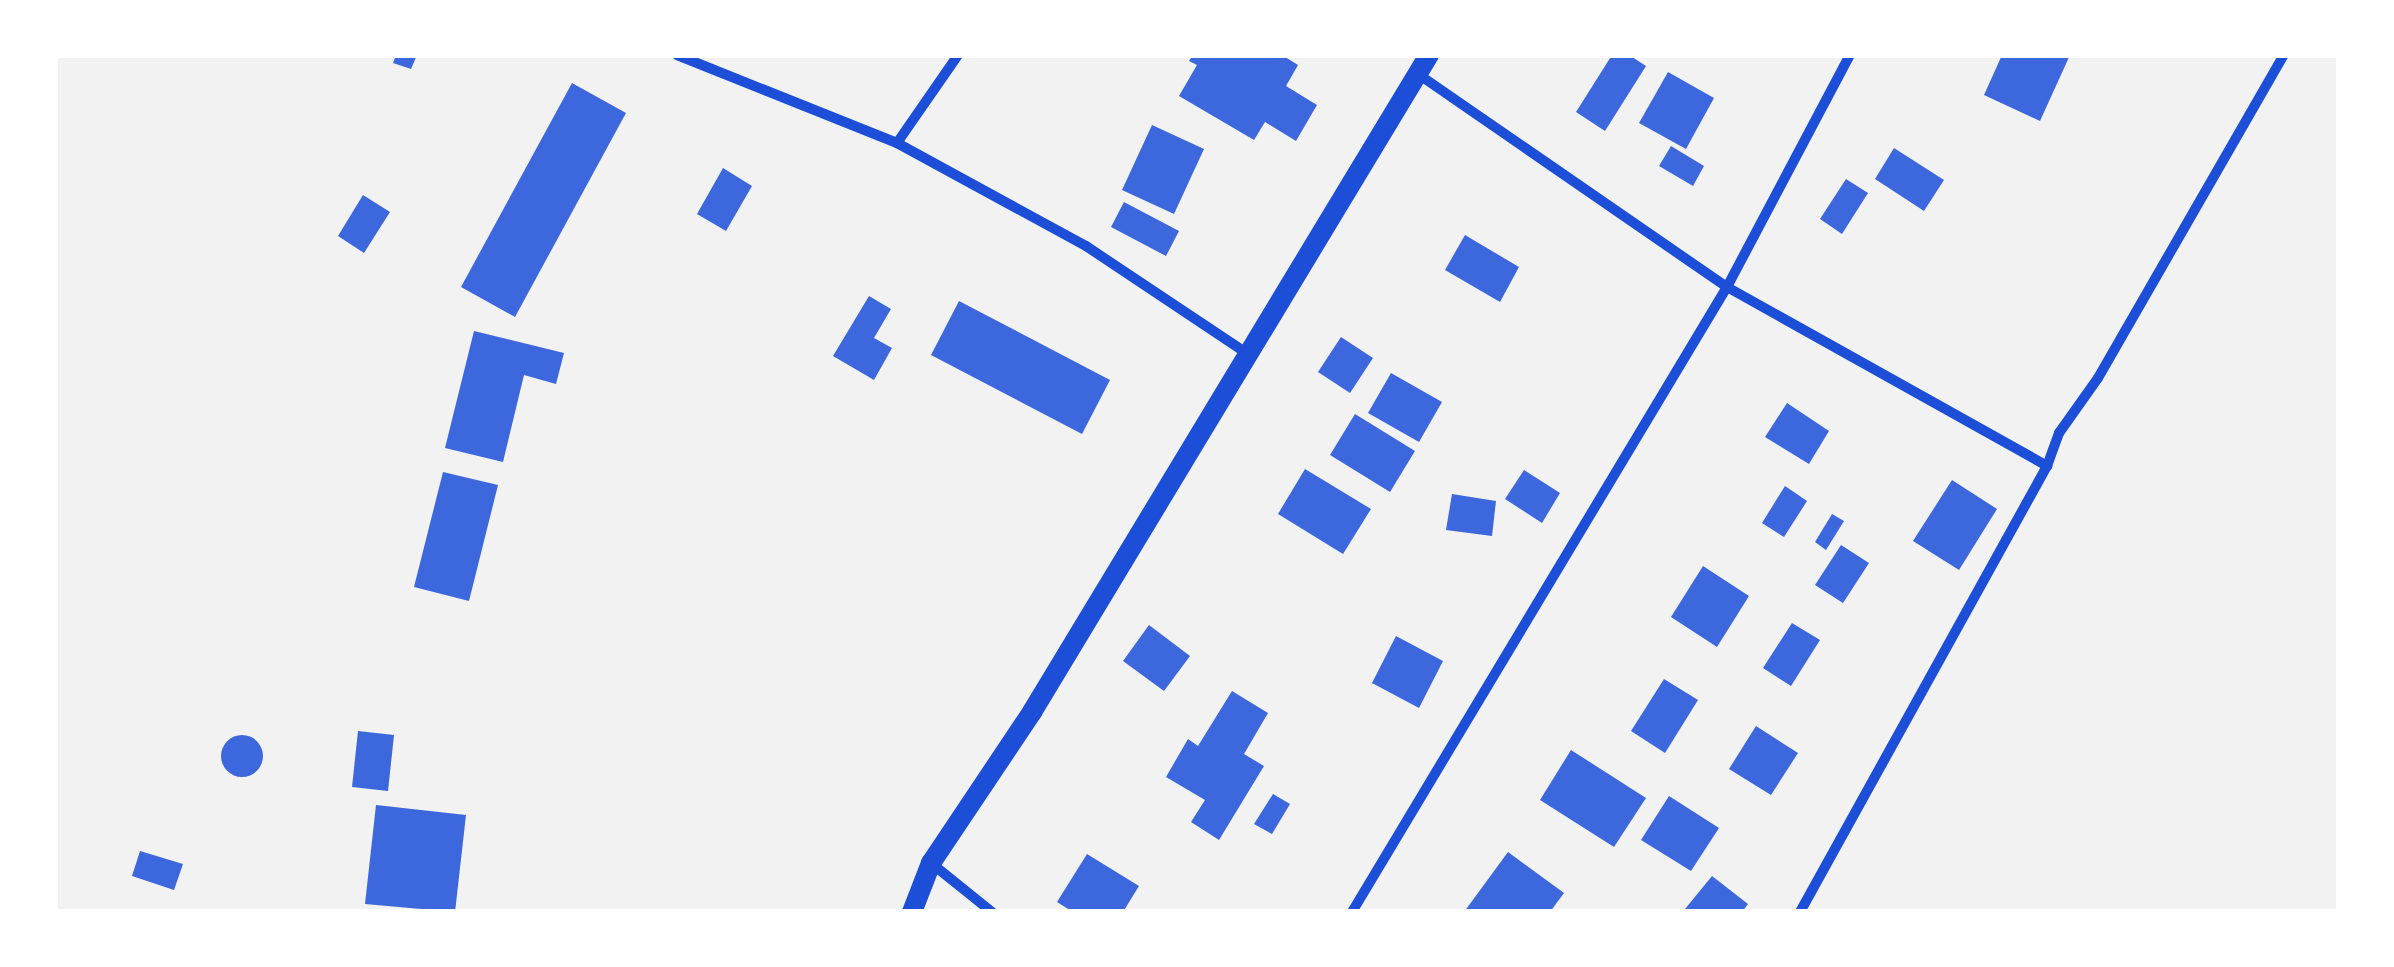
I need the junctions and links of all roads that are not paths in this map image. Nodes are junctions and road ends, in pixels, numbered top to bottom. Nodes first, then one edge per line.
1 (677, 55) edge
2 (958, 55) edge
3 (1429, 55) edge
4 (1850, 55) edge
5 (2284, 55) edge
6 (1418, 74) junction
7 (897, 143) junction
8 (1727, 286) junction
9 (1245, 352) junction
10 (2047, 466) junction
11 (930, 863) junction
12 (912, 912) edge
13 (992, 912) edge
14 (1352, 912) edge
15 (1800, 912) edge

1 - 7 street
2 - 7 street
3 - 6 main road
4 - 8 street
5 - 10 street
6 - 8 street
6 - 9 main road
7 - 9 street
8 - 10 street
8 - 14 street
9 - 11 main road
10 - 15 street
11 - 12 main road
11 - 13 street

